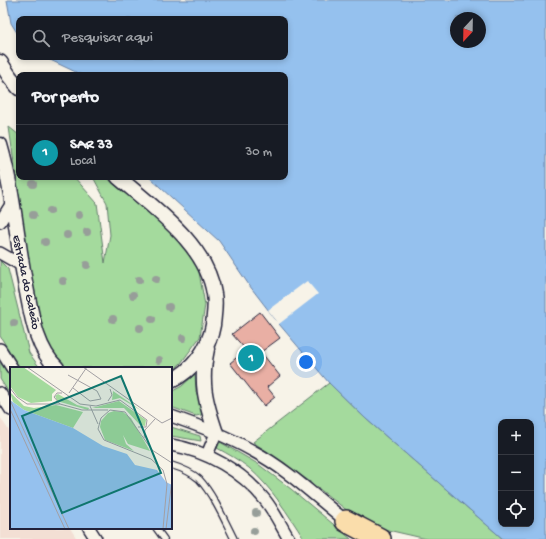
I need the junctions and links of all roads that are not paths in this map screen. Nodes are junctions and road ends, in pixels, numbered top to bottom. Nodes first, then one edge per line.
1 (0, 62) edge
2 (16, 84) edge
3 (0, 145) edge
4 (121, 180) edge
5 (12, 203) junction
6 (0, 222) edge
7 (0, 253) edge
8 (21, 265) junction
9 (207, 346) junction
10 (0, 349) edge
11 (11, 367) edge
12 (56, 367) edge
13 (172, 380) edge
14 (0, 393) edge
15 (10, 408) edge
16 (172, 416) edge
17 (216, 433) junction
18 (172, 445) edge
19 (207, 455) junction
20 (172, 465) edge
21 (346, 521) junction
22 (90, 529) edge
23 (157, 529) edge
24 (96, 539) edge
25 (164, 539) edge
26 (234, 539) edge
27 (289, 539) edge
28 (358, 539) edge
29 (380, 539) edge

1 - 2 street
3 - 5 street, Estrada do Galeão
4 - 9 street
5 - 6 street
5 - 8 street, Estrada do Galeão
7 - 8 street
8 - 12 street, Estrada do Galeão
9 - 13 street
9 - 17 street
10 - 11 street
14 - 15 street
16 - 17 street
17 - 19 street
17 - 21 street
18 - 19 street
19 - 27 street
20 - 26 lane
21 - 28 street
21 - 29 highway
22 - 24 street
23 - 25 lane

